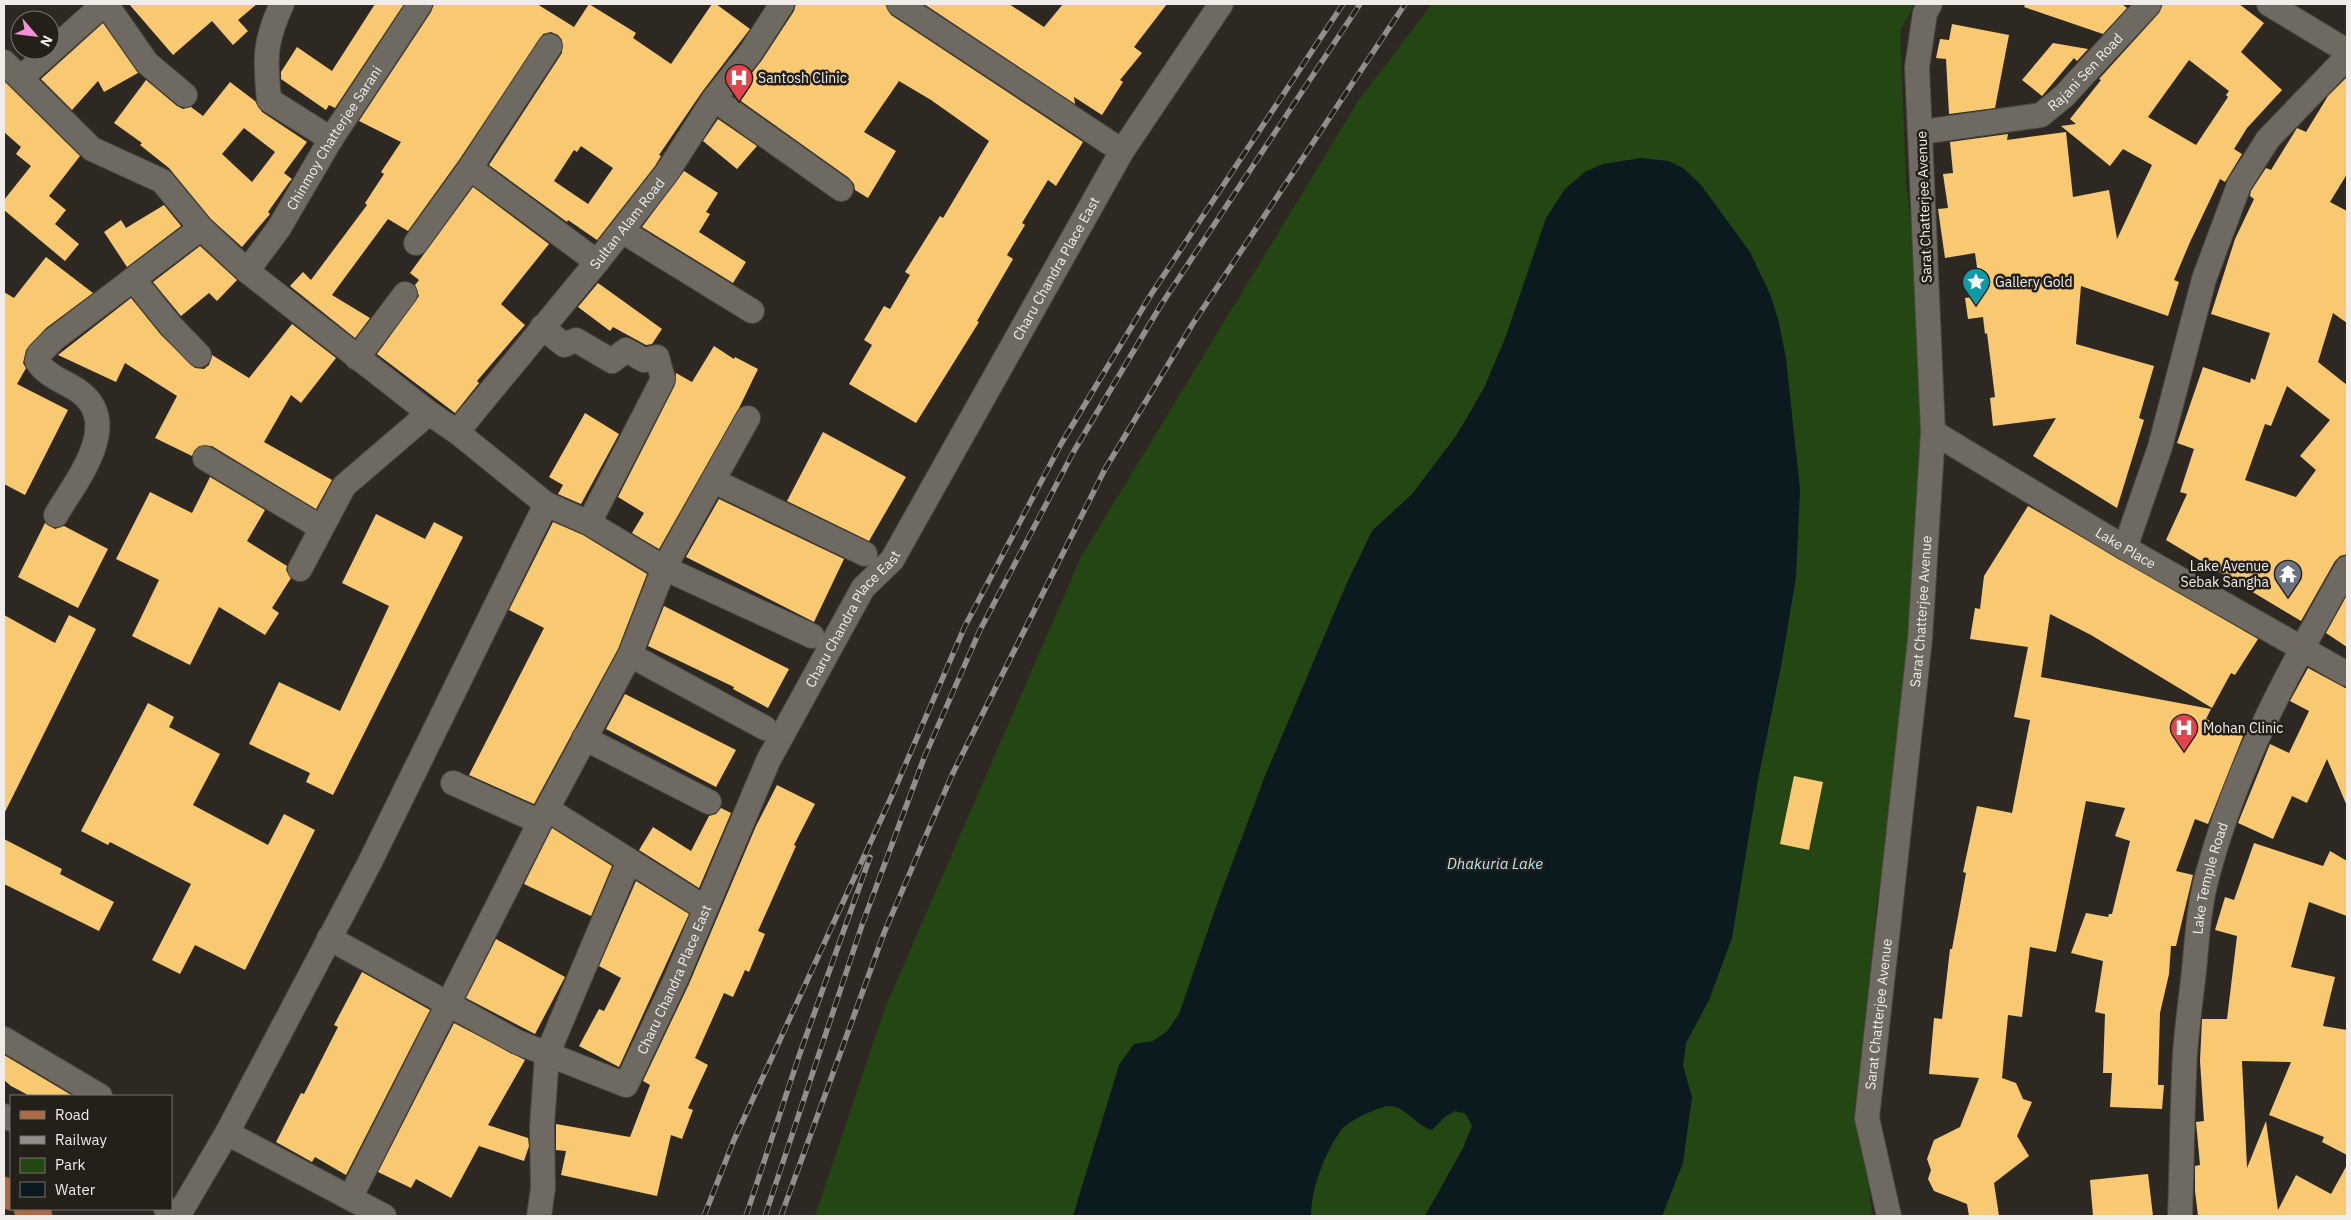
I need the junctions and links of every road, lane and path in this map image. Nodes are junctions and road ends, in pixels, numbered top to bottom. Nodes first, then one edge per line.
1 (105, 4) edge
2 (282, 4) edge
3 (420, 4) edge
4 (782, 4) edge
5 (898, 4) edge
6 (1221, 4) edge
7 (1930, 4) edge
8 (2149, 4) edge
9 (2268, 4) edge
10 (550, 46) dead end
11 (2347, 52) edge
12 (2347, 57) edge
13 (4, 62) edge
14 (22, 77) junction
15 (185, 95) dead end
16 (714, 99) junction
17 (1922, 132) junction
18 (331, 139) junction
19 (1122, 151) junction
20 (470, 168) junction
21 (840, 189) dead end
22 (201, 228) junction
23 (622, 231) junction
24 (416, 243) dead end
25 (597, 262) junction
26 (247, 271) junction
27 (133, 279) junction
28 (405, 294) dead end
29 (752, 311) dead end
30 (542, 327) junction
31 (199, 354) dead end
32 (357, 358) junction
33 (429, 413) junction
34 (748, 418) dead end
35 (457, 432) junction
36 (1933, 432) junction
37 (205, 458) dead end
38 (714, 481) junction
39 (546, 504) junction
40 (56, 515) dead end
41 (589, 523) junction
42 (320, 527) junction
43 (2125, 548) junction
44 (865, 554) dead end
45 (664, 568) junction
46 (2347, 568) edge
47 (300, 569) dead end
48 (812, 636) dead end
49 (2301, 649) junction
50 (630, 655) junction
51 (2347, 674) edge
52 (765, 728) dead end
53 (584, 738) junction
54 (453, 783) dead end
55 (709, 802) dead end
56 (544, 815) junction
57 (629, 861) junction
58 (705, 908) junction
59 (329, 938) junction
60 (447, 1005) junction
61 (4, 1039) edge
62 (547, 1056) junction
63 (98, 1095) edge
64 (226, 1133) junction
65 (350, 1198) junction
66 (178, 1216) edge
67 (384, 1216) edge
68 (539, 1216) edge
69 (1889, 1216) edge
70 (2180, 1216) edge

1 - 14 street
1 - 15 street
2 - 18 street
3 - 18 street, Chinmoy Chatterjee Sarani
4 - 16 street, Sultan Alam Road
5 - 19 street
6 - 19 street, Charu Chandra Place East
7 - 17 street, Sarat Chatterjee Avenue
8 - 17 street, Rajani Sen Road
9 - 11 street
10 - 20 street
12 - 43 street
13 - 14 street
14 - 22 street
16 - 21 street
16 - 23 street, Sultan Alam Road
17 - 36 street, Sarat Chatterjee Avenue
18 - 26 street, Chinmoy Chatterjee Sarani
19 - 58 street, Charu Chandra Place East
20 - 24 street
20 - 25 street
22 - 26 street
22 - 27 street
23 - 25 street, Sultan Alam Road
23 - 29 street
25 - 30 street, Sultan Alam Road
26 - 32 street
27 - 31 street
27 - 40 street
28 - 32 street
30 - 35 street, Sultan Alam Road
30 - 41 street
32 - 33 street
33 - 35 street
33 - 42 street
34 - 38 street
35 - 39 street
36 - 43 street, Lake Place
36 - 69 street, Sarat Chatterjee Avenue
37 - 42 street
38 - 44 street
38 - 45 street
39 - 41 street
39 - 59 street
41 - 45 street
42 - 47 street
43 - 49 street, Lake Place
45 - 48 street
45 - 50 street
46 - 49 street, Lake Temple Road
49 - 51 street, Lake Place
49 - 70 street, Lake Temple Road
50 - 52 street
50 - 53 street
53 - 55 street
53 - 56 street
54 - 56 street
56 - 57 street
56 - 60 street
57 - 58 street
57 - 62 street
58 - 62 street, Charu Chandra Place East
59 - 60 street, Charu Chandra Place East
59 - 64 street
60 - 62 street, Charu Chandra Place East
60 - 65 street
61 - 63 street
62 - 68 street
64 - 65 street
64 - 66 street
65 - 67 street

